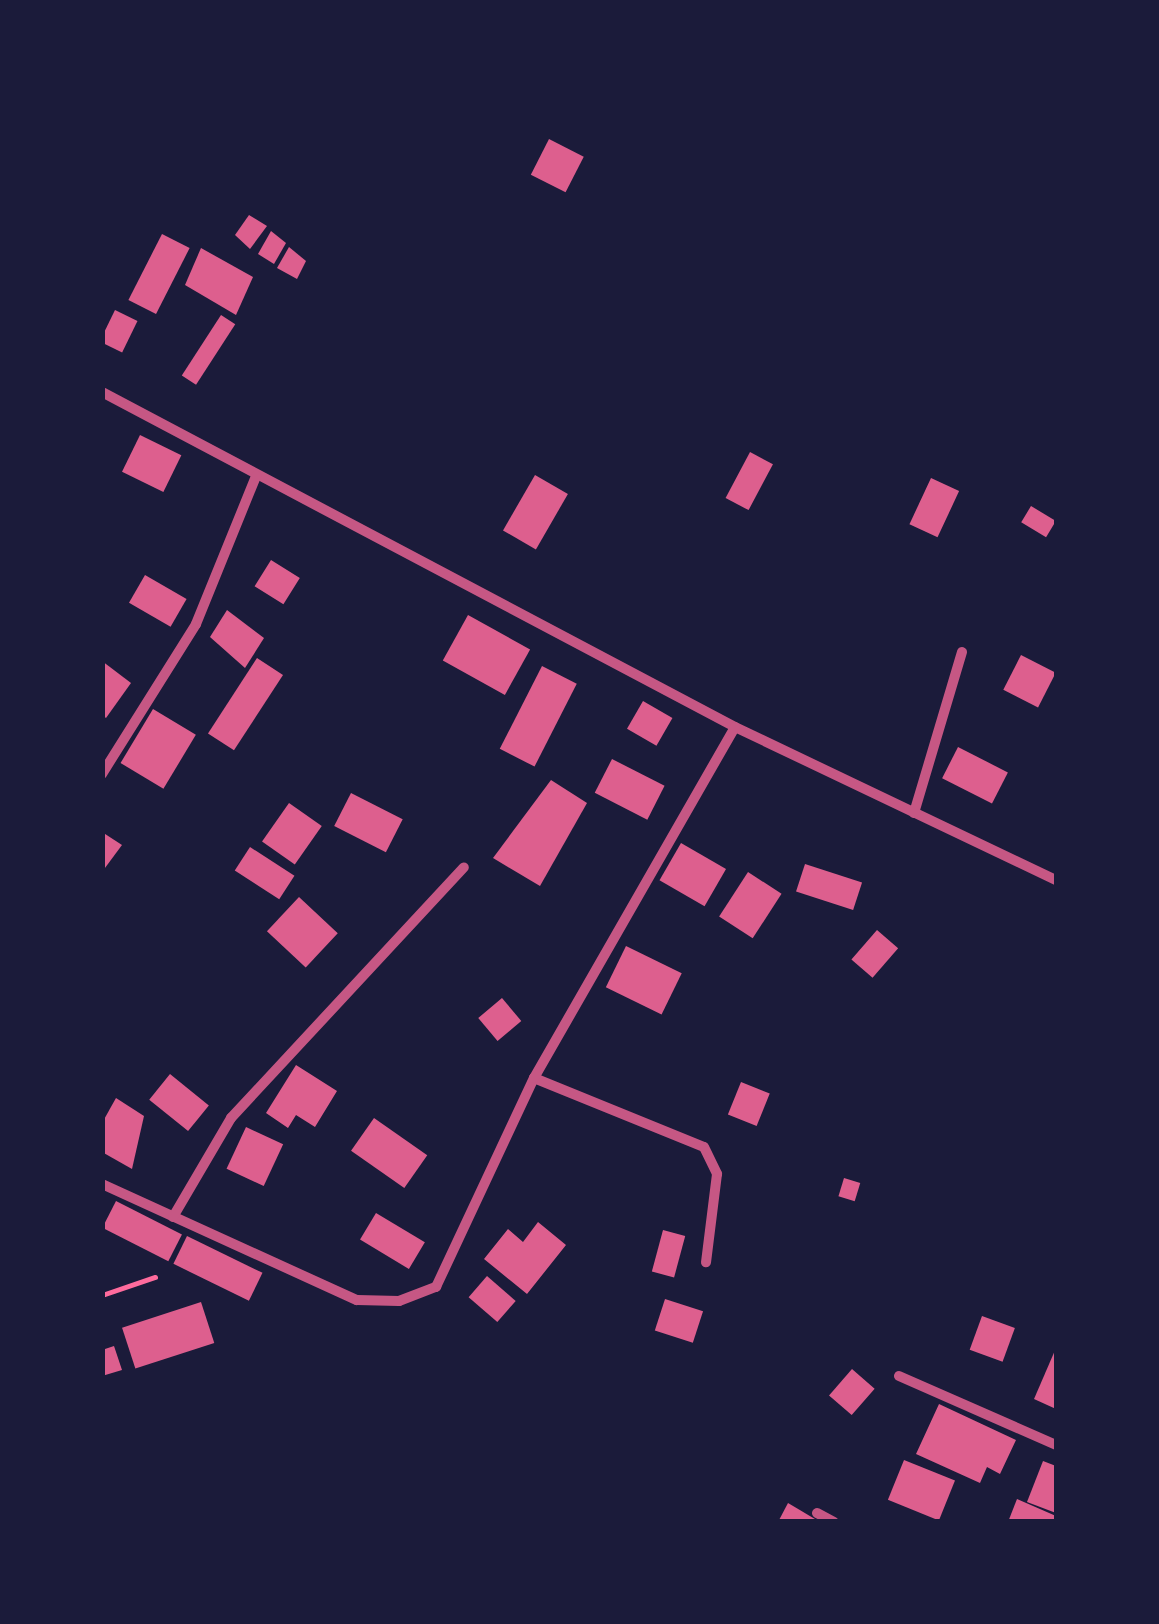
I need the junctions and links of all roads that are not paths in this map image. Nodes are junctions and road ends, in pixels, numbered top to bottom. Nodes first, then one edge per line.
1 (102, 392) edge
2 (256, 476) junction
3 (962, 652) dead end
4 (735, 727) junction
5 (102, 774) edge
6 (914, 813) junction
7 (464, 866) dead end
8 (1056, 880) edge
9 (534, 1078) junction
10 (102, 1184) edge
11 (173, 1217) junction
12 (706, 1262) dead end
13 (900, 1376) dead end
14 (1056, 1446) edge
15 (817, 1514) dead end
16 (834, 1522) edge

1 - 2 street
2 - 4 street
2 - 5 street
3 - 6 street
4 - 6 street
4 - 9 street
6 - 8 street
7 - 11 street
9 - 11 street
9 - 12 street
10 - 11 street
13 - 14 street
15 - 16 street

